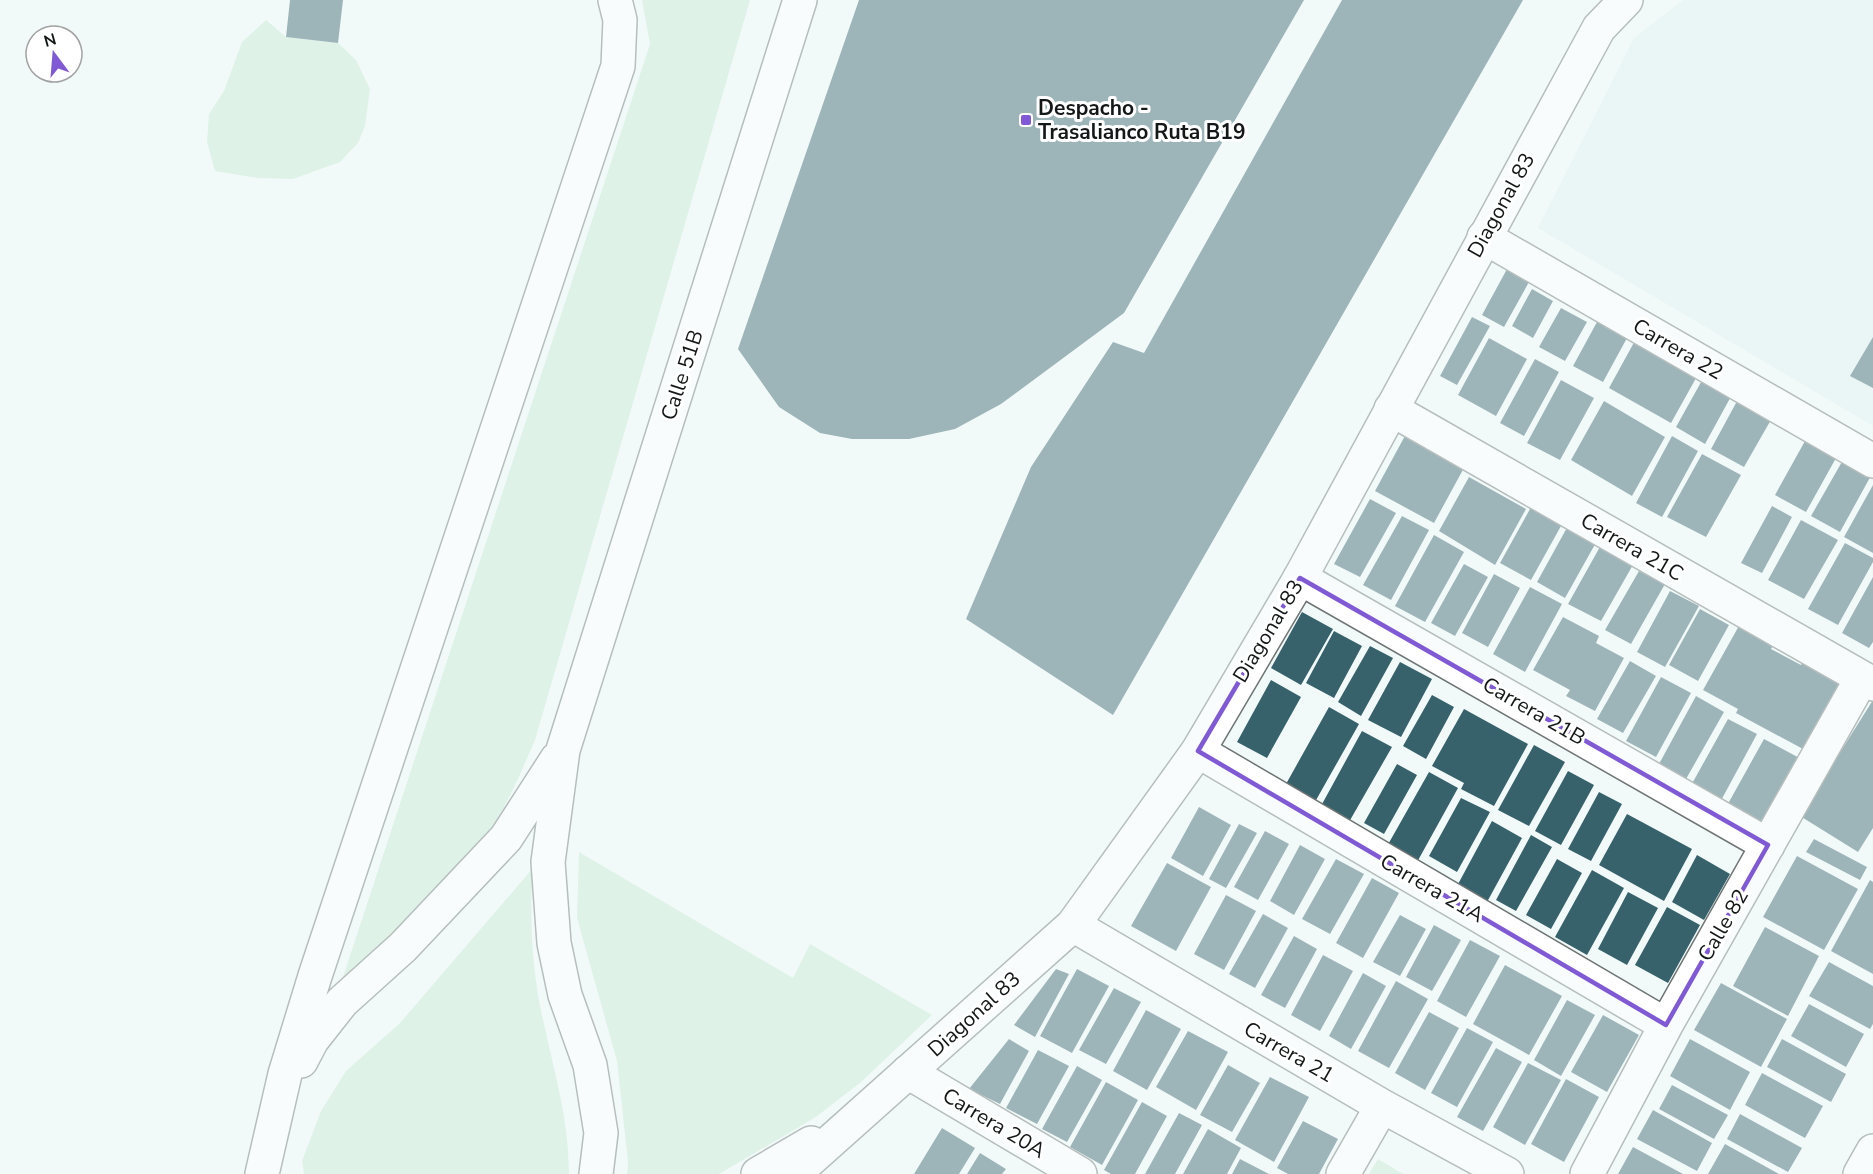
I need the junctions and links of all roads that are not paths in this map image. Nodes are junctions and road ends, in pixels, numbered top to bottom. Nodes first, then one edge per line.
1 (615, 0) edge
2 (800, 0) edge
3 (1626, 0) edge
4 (1484, 237) junction
5 (1392, 409) junction
6 (1873, 461) edge
7 (1300, 578) junction
8 (1868, 681) edge
9 (563, 750) junction
10 (1198, 751) junction
11 (1768, 845) junction
12 (1073, 925) junction
13 (1666, 1025) junction
14 (908, 1072) junction
15 (279, 1102) junction
16 (1382, 1106) junction
17 (858, 1116) junction
18 (1873, 1151) edge
19 (264, 1171) edge
20 (596, 1174) edge
21 (758, 1174) edge
22 (794, 1174) edge
23 (1080, 1174) edge
24 (1343, 1174) edge
25 (1507, 1174) edge
26 (1587, 1174) edge
27 (1860, 1174) edge

1 - 15 street
2 - 9 street, Calle 51B
3 - 4 street, Diagonal 83
4 - 5 street, Diagonal 83
4 - 6 street, Carrera 22
5 - 7 street, Diagonal 83
5 - 8 street, Carrera 21C
7 - 10 street, Diagonal 83
7 - 11 street, Carrera 21B
8 - 11 street, Calle 82
9 - 15 street
9 - 20 street
10 - 12 street, Diagonal 83
10 - 13 street, Carrera 21A
11 - 13 street, Calle 82
12 - 14 street, Diagonal 83
12 - 16 street, Carrera 21
13 - 26 street, Calle 82
14 - 17 street, Diagonal 83
14 - 23 street, Carrera 20A
15 - 19 street
16 - 24 street
16 - 25 street, Carrera 21
17 - 21 street
17 - 22 street, Diagonal 83
18 - 27 street

